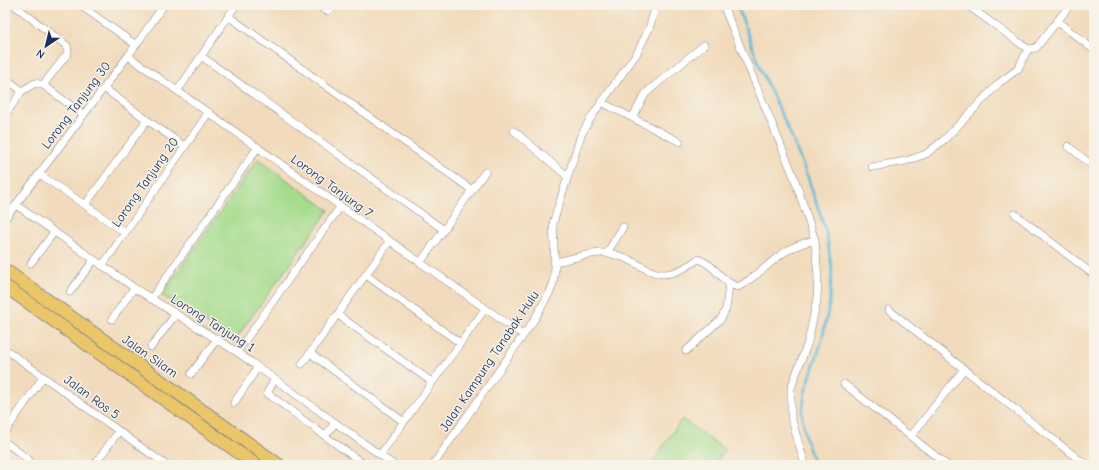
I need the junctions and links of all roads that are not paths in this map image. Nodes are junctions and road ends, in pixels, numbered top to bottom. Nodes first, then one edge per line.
1 (14, 5) edge
2 (80, 5) edge
3 (164, 5) edge
4 (236, 5) edge
5 (316, 5) edge
6 (338, 5) edge
7 (656, 5) edge
8 (723, 5) edge
9 (967, 5) edge
10 (1070, 5) edge
11 (228, 16) junction
12 (1057, 21) junction
13 (136, 45) junction
14 (704, 45) dead end
15 (1028, 49) junction
16 (1094, 50) edge
17 (128, 56) junction
18 (200, 56) junction
19 (5, 78) edge
20 (43, 85) junction
21 (104, 88) junction
22 (22, 90) junction
23 (178, 90) junction
24 (601, 102) junction
25 (209, 112) junction
26 (5, 115) edge
27 (84, 115) junction
28 (632, 118) junction
29 (147, 120) junction
30 (514, 131) dead end
31 (680, 142) dead end
32 (184, 146) junction
33 (1068, 146) dead end
34 (258, 147) junction
35 (872, 167) dead end
36 (1094, 167) edge
37 (485, 172) dead end
38 (40, 174) junction
39 (567, 176) junction
40 (472, 190) junction
41 (16, 205) junction
42 (85, 205) junction
43 (340, 207) junction
44 (1016, 214) dead end
45 (5, 219) edge
46 (623, 227) dead end
47 (444, 230) junction
48 (54, 232) junction
49 (124, 232) junction
50 (816, 240) junction
51 (389, 242) junction
52 (607, 253) junction
53 (94, 260) junction
54 (31, 262) dead end
55 (554, 262) junction
56 (420, 263) junction
57 (102, 266) junction
58 (5, 270) edge
59 (366, 275) junction
60 (1094, 275) edge
61 (729, 285) junction
62 (5, 286) edge
63 (134, 288) junction
64 (70, 292) dead end
65 (151, 299) junction
66 (485, 309) junction
67 (889, 310) dead end
68 (176, 314) junction
69 (338, 315) junction
70 (112, 319) dead end
71 (523, 335) junction
72 (217, 339) junction
73 (460, 343) junction
74 (151, 347) dead end
75 (5, 349) edge
76 (686, 351) dead end
77 (237, 352) junction
78 (310, 353) junction
79 (302, 364) dead end
80 (258, 367) junction
81 (964, 369) junction
82 (191, 374) dead end
83 (43, 377) junction
84 (275, 379) junction
85 (432, 382) junction
86 (844, 384) dead end
87 (234, 403) dead end
88 (404, 422) junction
89 (335, 423) junction
90 (118, 431) junction
91 (5, 432) edge
92 (326, 436) junction
93 (911, 436) junction
94 (5, 442) edge
95 (380, 455) junction
96 (29, 460) dead end
97 (94, 465) edge
98 (166, 465) edge
99 (256, 465) edge
100 (279, 465) edge
101 (365, 465) edge
102 (394, 465) edge
103 (433, 465) edge
104 (806, 465) edge
105 (947, 465) edge
106 (1086, 465) edge

1 - 20 street
2 - 13 street
3 - 13 street, Lorong Tanjung 30
4 - 11 street
5 - 6 street
7 - 24 street, Jalan Kampung Tanabak Hulu
8 - 50 street
9 - 15 street
10 - 12 street
11 - 18 street
11 - 40 street
12 - 15 street
12 - 16 street
13 - 17 street, Lorong Tanjung 30
14 - 28 street
15 - 35 street
17 - 21 street, Lorong Tanjung 30
17 - 23 street, Lorong Tanjung 7
18 - 23 street
18 - 47 street
19 - 22 street
20 - 22 street
20 - 27 street
21 - 27 street, Lorong Tanjung 30
21 - 29 street
22 - 26 street
23 - 25 street, Lorong Tanjung 7
24 - 28 street
24 - 39 street, Jalan Kampung Tanabak Hulu
25 - 32 street, Lorong Tanjung 20
25 - 34 street, Lorong Tanjung 7
27 - 38 street, Lorong Tanjung 30
28 - 31 street
29 - 32 street
29 - 42 street
30 - 39 street
32 - 49 street, Lorong Tanjung 20
33 - 36 street
34 - 43 street, Lorong Tanjung 7
34 - 65 street
37 - 40 street
38 - 41 street, Lorong Tanjung 30
38 - 42 street
39 - 55 street, Jalan Kampung Tanabak Hulu
40 - 47 street
41 - 45 street, Lorong Tanjung 30
41 - 48 street, Lorong Tanjung 1
42 - 49 street
43 - 51 street, Lorong Tanjung 7
43 - 77 street
44 - 60 street
46 - 52 street
47 - 56 street
48 - 53 street, Lorong Tanjung 1
48 - 54 street
49 - 57 street, Lorong Tanjung 20
50 - 61 street
50 - 104 street
51 - 56 street, Lorong Tanjung 7
51 - 59 street
52 - 55 street
52 - 61 street
53 - 57 street, Lorong Tanjung 1
53 - 64 street
55 - 71 street, Jalan Kampung Tanabak Hulu
56 - 66 street, Lorong Tanjung 7
57 - 63 street, Lorong Tanjung 1
58 - 100 highway, Jalan Silam
59 - 69 street
59 - 73 street
61 - 76 street
62 - 99 highway, Jalan Silam
63 - 65 street, Lorong Tanjung 1
63 - 70 street
65 - 68 street, Lorong Tanjung 1
66 - 71 street, Lorong Tanjung 7
66 - 73 street
67 - 81 street
68 - 72 street, Lorong Tanjung 1
68 - 74 street
69 - 78 street
69 - 85 street
71 - 103 street, Jalan Kampung Tanabak Hulu
72 - 77 street, Lorong Tanjung 1
72 - 82 street
73 - 85 street
75 - 83 street, Jalan Ros 5
77 - 80 street, Lorong Tanjung 1
78 - 79 street
78 - 88 street
80 - 84 street, Lorong Tanjung 1
80 - 87 street
81 - 93 street
81 - 106 street
83 - 90 street, Jalan Ros 5
83 - 91 street
84 - 89 street, Lorong Tanjung 1
84 - 92 street
85 - 88 street
86 - 93 street
88 - 95 street
89 - 92 street
89 - 95 street, Lorong Tanjung 1
90 - 97 street
90 - 98 street, Jalan Ros 5
92 - 101 street
93 - 105 street
94 - 96 street
95 - 102 street, Lorong Tanjung 1

